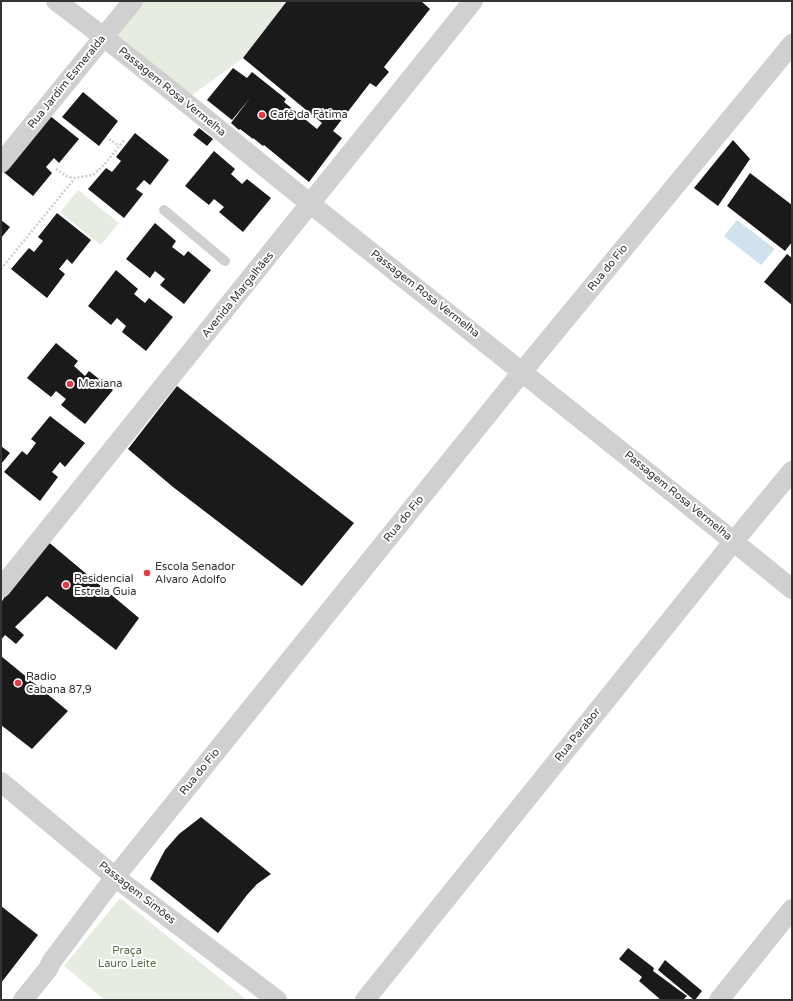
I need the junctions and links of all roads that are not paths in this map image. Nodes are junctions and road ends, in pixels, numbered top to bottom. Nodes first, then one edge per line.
1 (56, 1) edge
2 (133, 1) edge
3 (473, 1) edge
4 (104, 36) junction
5 (792, 44) edge
6 (1, 163) edge
7 (311, 204) junction
8 (164, 210) dead end
9 (225, 261) dead end
10 (522, 372) junction
11 (792, 471) edge
12 (734, 541) junction
13 (4, 579) edge
14 (792, 589) edge
15 (1, 782) edge
16 (115, 877) junction
17 (792, 909) edge
18 (23, 1000) edge
19 (278, 1000) edge
20 (365, 1000) edge
21 (719, 1000) edge

1 - 4 street, Passagem Rosa Vermelha
2 - 4 street, Rua Jardim Esmeralda
3 - 7 street, Avenida Margalhães
4 - 6 street, Rua Jardim Esmeralda
4 - 7 street, Passagem Rosa Vermelha
5 - 10 street, Rua do Fio
7 - 10 street, Passagem Rosa Vermelha
7 - 13 street, Avenida Margalhães
8 - 9 lane
10 - 12 street, Passagem Rosa Vermelha
10 - 16 street, Rua do Fio
11 - 12 street, Rua Parabor
12 - 14 street, Passagem Rosa Vermelha
12 - 20 street, Rua Parabor
15 - 16 street, Passagem Simões
16 - 18 street, Rua do Fio
16 - 19 street, Passagem Simões
17 - 21 street

